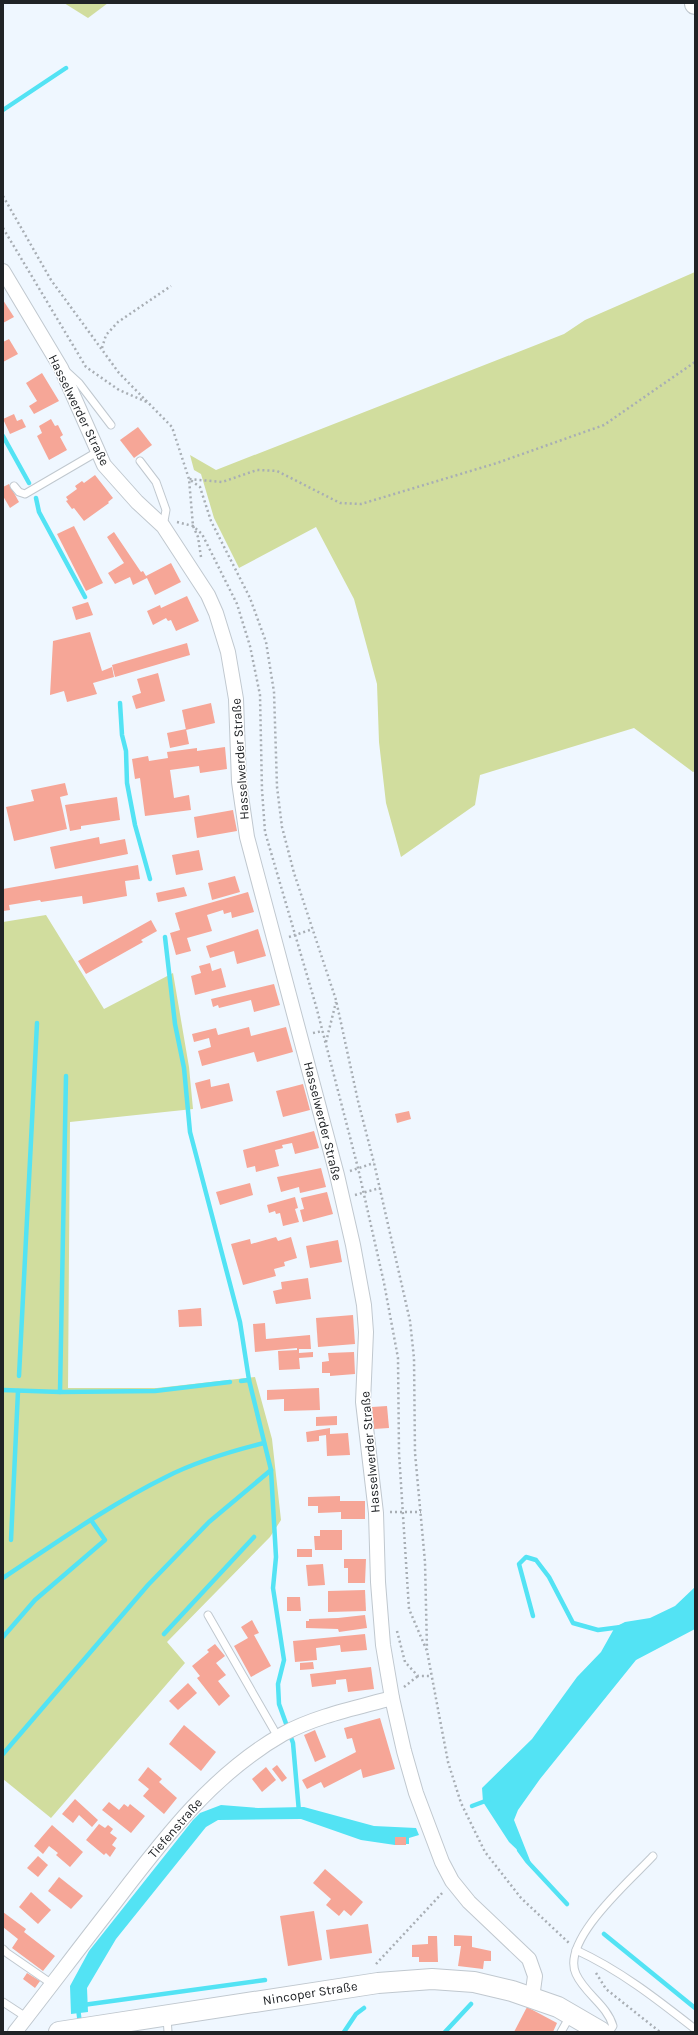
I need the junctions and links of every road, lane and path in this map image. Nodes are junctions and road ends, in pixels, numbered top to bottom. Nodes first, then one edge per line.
1 (3, 196) edge
2 (3, 228) edge
3 (3, 271) edge
4 (171, 286) dead end
5 (102, 348) junction
6 (695, 362) edge
7 (61, 368) junction
8 (149, 403) junction
9 (111, 425) dead end
10 (97, 452) junction
11 (140, 461) dead end
12 (189, 479) junction
13 (14, 486) dead end
14 (163, 526) junction
15 (193, 526) dead end
16 (313, 929) junction
17 (296, 935) dead end
18 (336, 1000) junction
19 (326, 1044) dead end
20 (374, 1163) junction
21 (358, 1168) dead end
22 (380, 1188) junction
23 (364, 1192) dead end
24 (422, 1512) junction
25 (383, 1513) dead end
26 (208, 1615) dead end
27 (396, 1624) dead end
28 (427, 1651) dead end
29 (418, 1676) junction
30 (431, 1676) dead end
31 (402, 1689) dead end
32 (392, 1698) junction
33 (280, 1736) junction
34 (653, 1856) dead end
35 (452, 1882) junction
36 (3, 1949) edge
37 (576, 1950) junction
38 (376, 1964) dead end
39 (594, 1970) dead end
40 (52, 1984) junction
41 (532, 1998) junction
42 (3, 2002) edge
43 (565, 2010) junction
44 (26, 2017) junction
45 (167, 2024) edge
46 (126, 2027) edge
47 (98, 2029) edge
48 (695, 2029) edge
49 (63, 2031) edge
50 (15, 2032) edge
51 (561, 2032) edge
52 (601, 2032) edge
53 (609, 2032) edge
54 (660, 2032) edge

1 - 5 path
2 - 8 path
3 - 7 street, Hasselwerder Straße
4 - 5 path
5 - 8 path
6 - 12 path
7 - 9 lane
7 - 10 street, Hasselwerder Straße
8 - 12 path
10 - 13 lane
10 - 14 street, Hasselwerder Straße
11 - 14 lane
12 - 15 path
12 - 16 path
14 - 32 street, Hasselwerder Straße
16 - 17 path
16 - 18 path
18 - 19 path
18 - 20 path
20 - 21 path
20 - 22 path
22 - 23 path
22 - 24 path
24 - 25 path
24 - 28 path
26 - 33 lane
27 - 29 path
29 - 30 path
29 - 31 path
32 - 33 street, Tiefenstraße
32 - 35 street, Hasselwerder Straße
33 - 40 street, Tiefenstraße
34 - 37 lane
35 - 38 path
35 - 41 street, Hasselwerder Straße
36 - 40 lane
37 - 48 lane
37 - 53 lane
39 - 54 path
40 - 44 street, Tiefenstraße
41 - 43 main road, Nincoper Straße
41 - 45 main road, Nincoper Straße
42 - 44 lane
43 - 51 lane
43 - 52 main road, Nincoper Straße
44 - 50 street, Tiefenstraße
45 - 46 main road, Nincoper Straße
46 - 47 main road, Nincoper Straße
47 - 49 main road, Nincoper Straße

